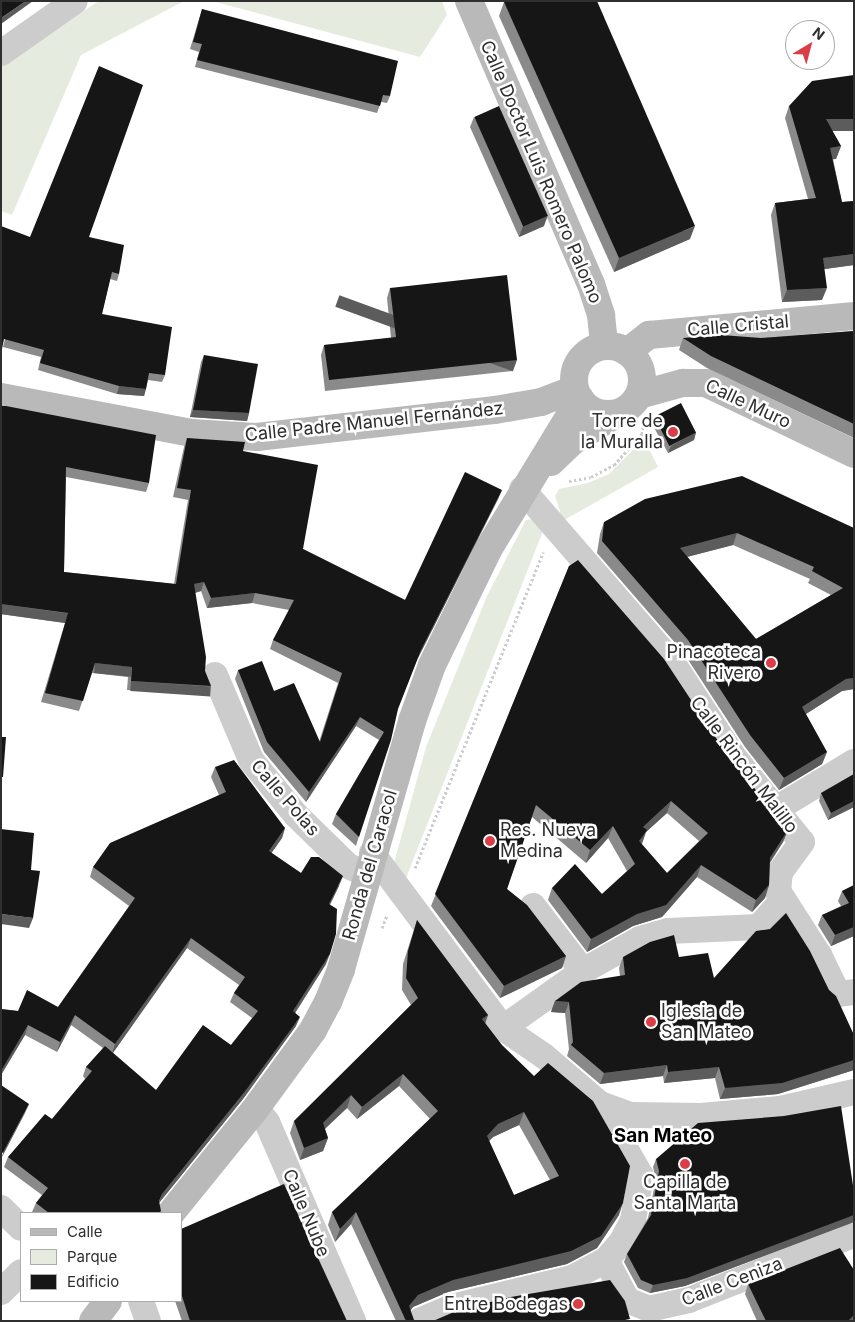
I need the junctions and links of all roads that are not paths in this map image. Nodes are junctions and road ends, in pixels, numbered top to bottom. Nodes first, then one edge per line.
1 (75, 1) edge
2 (469, 1) edge
3 (1, 53) edge
4 (854, 316) edge
5 (616, 349) junction
6 (651, 392) junction
7 (578, 394) junction
8 (1, 397) edge
9 (541, 402) junction
10 (616, 414) junction
11 (550, 448) junction
12 (854, 454) edge
13 (522, 489) junction
14 (215, 675) dead end
15 (854, 762) edge
16 (776, 809) junction
17 (370, 864) junction
18 (782, 901) junction
19 (533, 906) dead end
20 (583, 971) junction
21 (854, 992) edge
22 (503, 1028) junction
23 (854, 1092) edge
24 (600, 1104) junction
25 (256, 1108) junction
26 (1, 1208) edge
27 (171, 1212) edge
28 (20, 1227) edge
29 (853, 1237) edge
30 (606, 1260) junction
31 (20, 1273) edge
32 (1, 1292) edge
33 (107, 1302) edge
34 (118, 1302) edge
35 (141, 1302) edge
36 (94, 1321) edge
37 (114, 1321) edge
38 (148, 1321) edge
39 (353, 1321) edge
40 (419, 1321) edge

1 - 3 street
2 - 5 main road, Calle Doctor Luis Romero Palomo
4 - 5 main road, Calle Cristal
5 - 6 main road
5 - 7 main road
6 - 10 main road
6 - 12 main road, Calle Muro
7 - 9 main road, Calle Padre Manuel Fernández
7 - 10 main road
7 - 11 main road, Ronda del Caracol
8 - 9 main road, Calle Padre Manuel Fernández
9 - 11 main road
10 - 13 main road, Ronda del Caracol
11 - 13 main road, Ronda del Caracol
13 - 16 street, Calle Rincón Malillo
13 - 17 main road, Ronda del Caracol
14 - 17 street, Calle Polas
15 - 16 street
16 - 18 street, Calle Rincón Malillo
17 - 22 street
17 - 25 main road, Ronda del Caracol
18 - 20 street
18 - 21 street
19 - 20 street
20 - 22 street
22 - 24 street
23 - 24 street
24 - 30 street
25 - 27 main road, Ronda del Caracol
25 - 39 street, Calle Nube
26 - 28 street
29 - 30 street, Calle Ceniza
30 - 40 street
31 - 32 street
33 - 36 main road
34 - 37 main road
35 - 38 street

